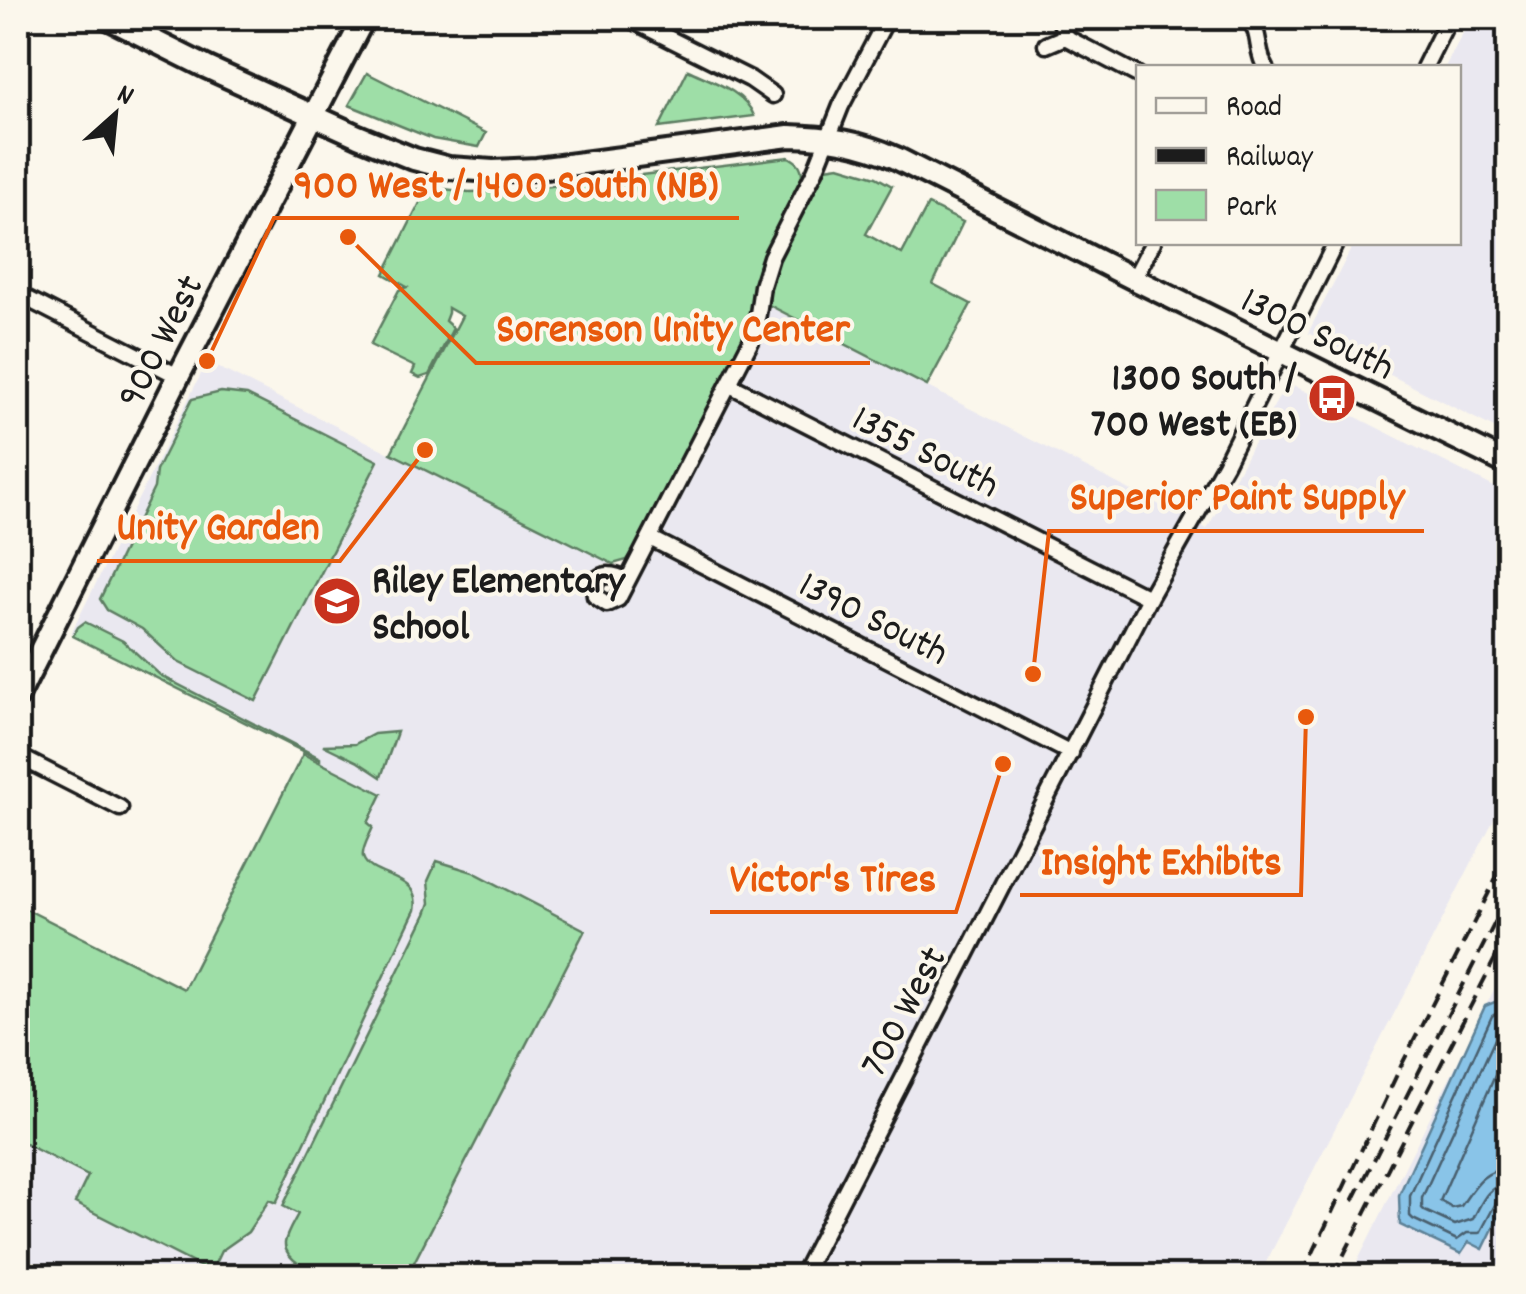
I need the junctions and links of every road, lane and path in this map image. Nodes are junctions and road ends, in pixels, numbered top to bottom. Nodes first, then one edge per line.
1 (108, 18) edge
2 (364, 18) edge
3 (628, 18) edge
4 (886, 18) edge
5 (1060, 18) edge
6 (1248, 18) edge
7 (1449, 18) edge
8 (1065, 37) junction
9 (1046, 45) dead end
10 (1265, 65) edge
11 (1426, 65) edge
12 (1136, 74) edge
13 (773, 95) dead end
14 (312, 116) junction
15 (828, 138) junction
16 (1151, 245) edge
17 (1335, 245) edge
18 (1134, 279) junction
19 (18, 294) edge
20 (1282, 352) junction
21 (178, 376) junction
22 (730, 385) junction
23 (1508, 464) edge
24 (650, 538) junction
25 (627, 581) dead end
26 (1149, 598) junction
27 (18, 696) edge
28 (1071, 753) junction
29 (18, 756) edge
30 (120, 808) dead end
31 (802, 1276) edge

1 - 14 main road, 1300 South
2 - 14 main road, 900 West
3 - 13 street
4 - 15 street
5 - 8 street
6 - 10 street
7 - 11 street
8 - 9 street
8 - 12 street
14 - 15 main road, 1300 South
14 - 21 main road, 900 West
15 - 18 main road, 1300 South
15 - 22 street
16 - 18 street
17 - 20 street, 700 West
18 - 20 main road, 1300 South
19 - 21 street
20 - 23 main road, 1300 South
20 - 26 street, 700 West
21 - 27 main road, 900 West
22 - 24 street
22 - 26 street, 1355 South
24 - 25 street
24 - 28 street, 1390 South
26 - 28 street, 700 West
28 - 31 street, 700 West
29 - 30 street

